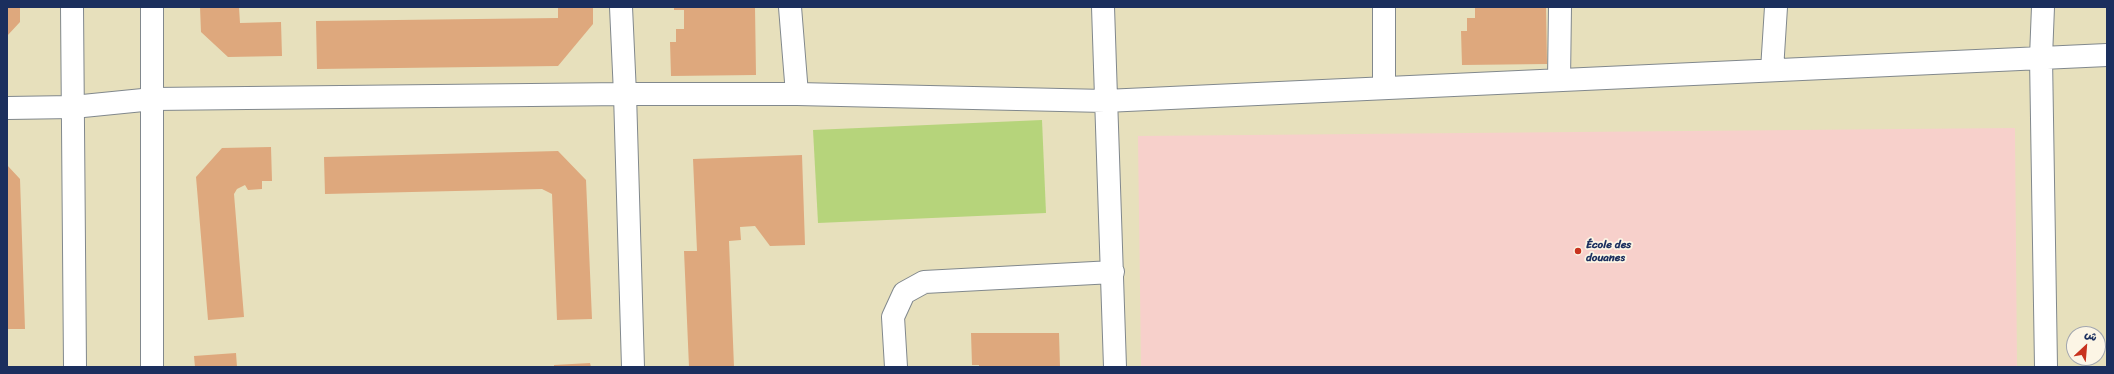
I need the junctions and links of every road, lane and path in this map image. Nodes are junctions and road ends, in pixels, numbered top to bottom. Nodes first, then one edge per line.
1 (72, 7) edge
2 (152, 7) edge
3 (621, 7) edge
4 (790, 7) edge
5 (1103, 7) edge
6 (1384, 7) edge
7 (1560, 7) edge
8 (1776, 7) edge
9 (2043, 7) edge
10 (2107, 55) edge
11 (2040, 57) junction
12 (1772, 70) junction
13 (1559, 80) junction
14 (1384, 88) junction
15 (625, 94) junction
16 (797, 94) junction
17 (153, 98) junction
18 (1105, 101) junction
19 (73, 107) junction
20 (7, 108) edge
21 (1113, 272) junction
22 (75, 367) edge
23 (152, 367) edge
24 (633, 367) edge
25 (896, 367) edge
26 (1115, 367) edge
27 (2046, 367) edge

1 - 19 street
2 - 17 street
3 - 15 street
4 - 16 street
5 - 18 street
6 - 14 street
7 - 13 street
8 - 12 street
9 - 11 street
10 - 11 street
11 - 12 street
11 - 27 street
12 - 13 street
13 - 14 street
14 - 18 street
15 - 16 street
15 - 17 street
15 - 24 street
16 - 18 street
17 - 19 street
17 - 23 street
18 - 21 street
19 - 20 street
19 - 22 street
21 - 25 street
21 - 26 street

